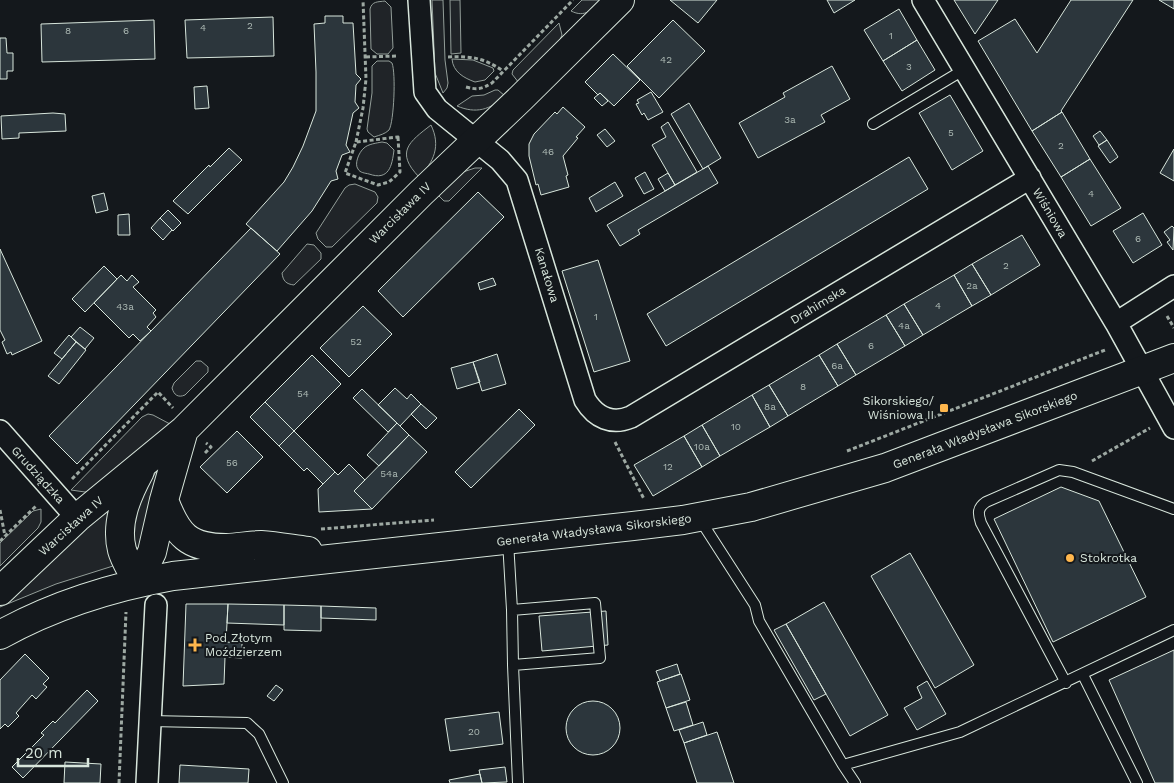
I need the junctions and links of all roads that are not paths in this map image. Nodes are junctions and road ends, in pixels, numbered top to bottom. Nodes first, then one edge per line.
1 (418, 0) edge
2 (620, 0) edge
3 (923, 0) edge
4 (964, 69) junction
5 (873, 124) dead end
6 (476, 141) junction
7 (1030, 178) junction
8 (1174, 286) edge
9 (1116, 323) junction
10 (1174, 358) edge
11 (1142, 370) junction
12 (603, 418) joint
13 (1165, 426) edge
14 (184, 430) junction
15 (0, 431) edge
16 (145, 463) junction
17 (164, 500) junction
18 (1174, 509) edge
19 (699, 517) junction
20 (77, 518) junction
21 (508, 540) junction
22 (359, 557) junction
23 (138, 582) junction
24 (0, 592) edge
25 (156, 605) dead end
26 (512, 610) junction
27 (1174, 630) edge
28 (0, 635) edge
29 (513, 664) junction
30 (1082, 675) junction
31 (1066, 683) junction
32 (150, 721) junction
33 (843, 765) junction
34 (147, 783) edge
35 (283, 783) edge
36 (518, 783) edge
37 (855, 783) edge
38 (1137, 783) edge

1 - 6 street, Kanałowa
2 - 6 street, Warcisława IV
3 - 4 street, Wiśniowa
4 - 5 lane
4 - 7 street, Wiśniowa
6 - 12 street, Kanałowa
6 - 14 street, Warcisława IV
7 - 9 street, Wiśniowa
7 - 12 street, Drahimska
8 - 9 street
9 - 11 street, Wiśniowa
10 - 11 street, Generała Władysława Sikorskiego
11 - 13 street, Wiśniowa
11 - 19 street, Generała Władysława Sikorskiego
14 - 16 street, Warcisława IV
14 - 17 street, Warcisława IV
15 - 20 street, Grudziądzka
16 - 20 street, Warcisława IV
16 - 23 street, Warcisława IV
17 - 22 street
17 - 23 street, Warcisława IV
18 - 31 lane
19 - 21 street, Generała Władysława Sikorskiego
19 - 33 lane
20 - 24 street, Warcisława IV
21 - 22 street, Generała Władysława Sikorskiego
21 - 26 lane
22 - 23 street, Generała Władysława Sikorskiego
23 - 28 street, Generała Władysława Sikorskiego
25 - 32 street
26 - 29 lane
26 - 29 lane
27 - 30 lane
29 - 36 lane
30 - 31 lane
30 - 38 lane
31 - 33 lane
32 - 34 street
32 - 35 lane
33 - 37 lane

